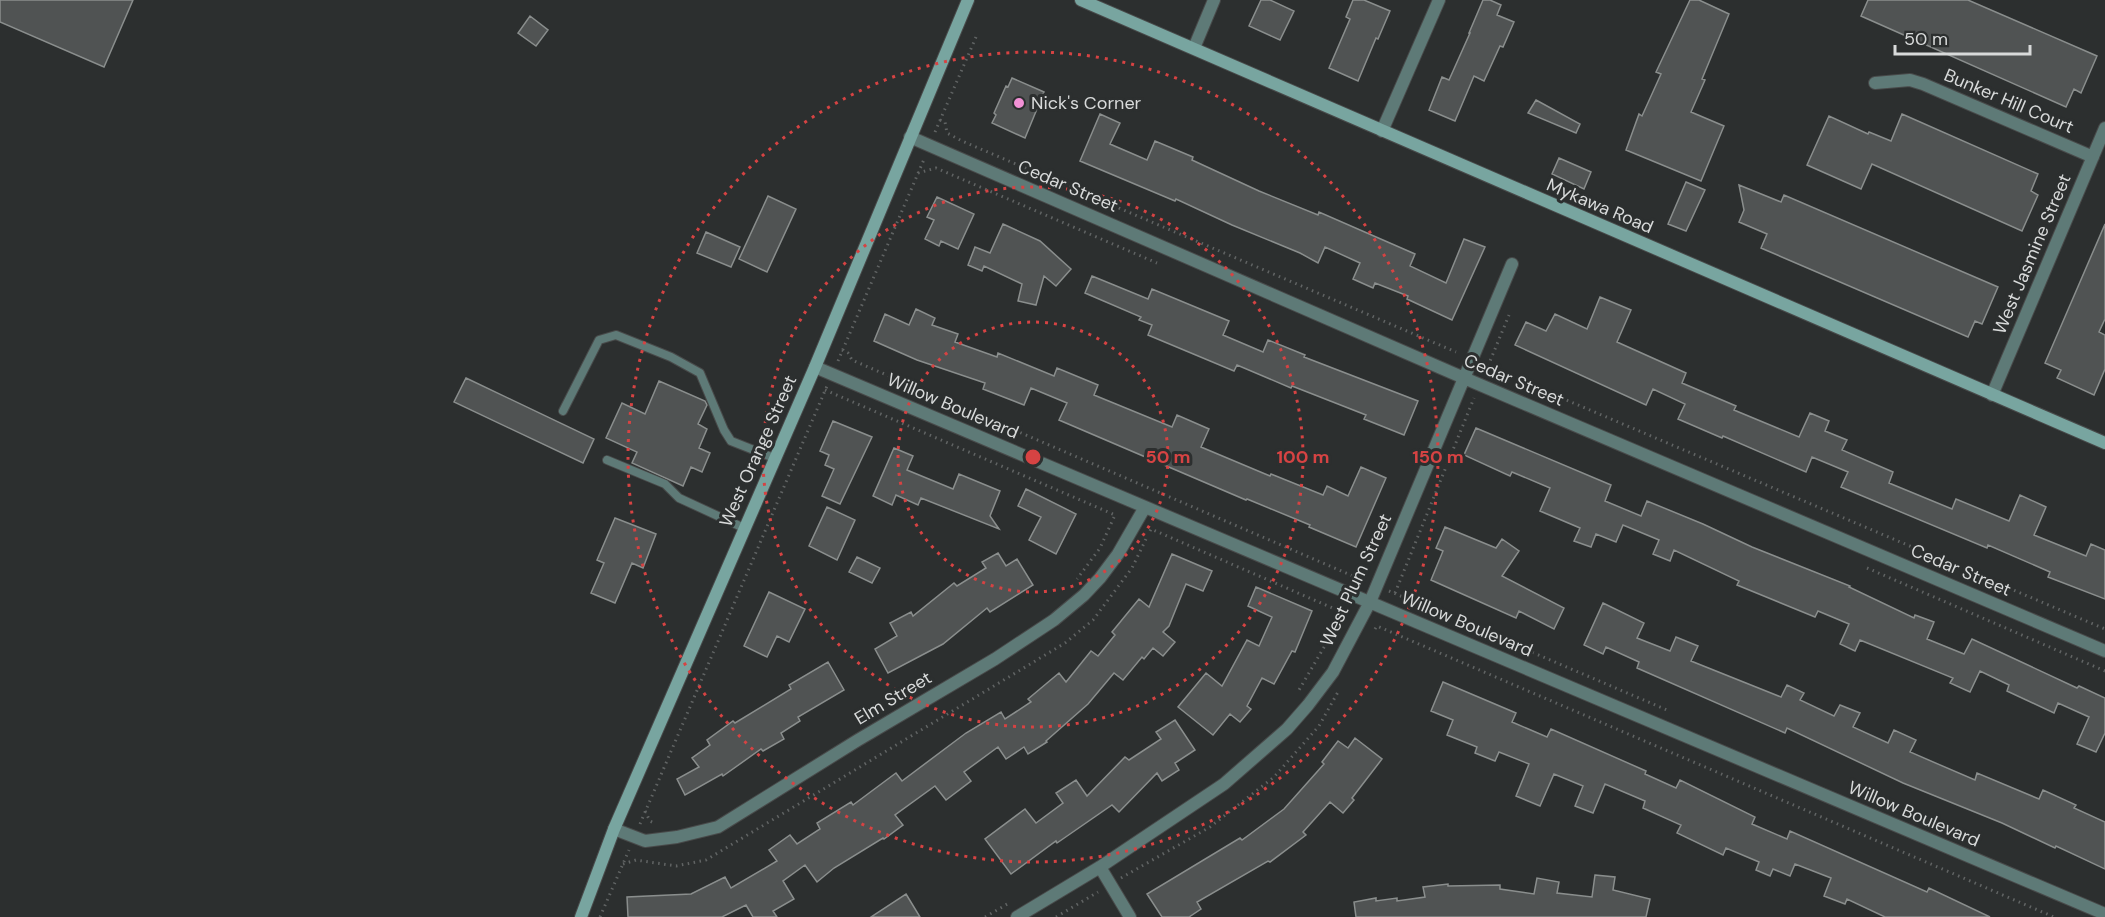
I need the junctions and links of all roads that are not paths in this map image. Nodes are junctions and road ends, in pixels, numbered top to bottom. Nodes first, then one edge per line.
1 (968, 0) edge
2 (1081, 0) edge
3 (1214, 0) edge
4 (1438, 0) edge
5 (1194, 48) junction
6 (1875, 83) dead end
7 (2105, 128) edge
8 (1382, 131) junction
9 (910, 137) junction
10 (2092, 157) junction
11 (1512, 264) dead end
12 (815, 367) junction
13 (1464, 378) junction
14 (1992, 395) junction
15 (563, 411) dead end
16 (2105, 443) edge
17 (774, 458) junction
18 (607, 460) dead end
19 (1145, 507) junction
20 (744, 528) junction
21 (1370, 602) junction
22 (2105, 651) edge
23 (614, 829) junction
24 (1100, 867) junction
25 (2105, 914) edge
26 (581, 917) edge
27 (1017, 917) edge
28 (1130, 917) edge

1 - 9 main road, West Orange Street
2 - 5 main road, Mykawa Road
3 - 5 street
4 - 8 street
5 - 8 main road, Mykawa Road
6 - 10 street, Bunker Hill Court
7 - 10 street, West Jasmine Street
8 - 14 main road, Mykawa Road
9 - 12 main road, West Orange Street
9 - 13 street, Cedar Street
10 - 14 street, West Jasmine Street
11 - 13 street, West Plum Street
12 - 17 main road, West Orange Street
12 - 19 street, Willow Boulevard
13 - 21 street, West Plum Street
13 - 22 street, Cedar Street
14 - 16 main road, Mykawa Road
15 - 17 lane
17 - 20 main road, West Orange Street
18 - 20 lane
19 - 21 street, Willow Boulevard
19 - 23 street, Elm Street
20 - 23 main road, West Orange Street
21 - 24 street, West Plum Street
21 - 25 street, Willow Boulevard
23 - 26 main road, West Orange Street
24 - 27 street, West Plum Street
24 - 28 street

